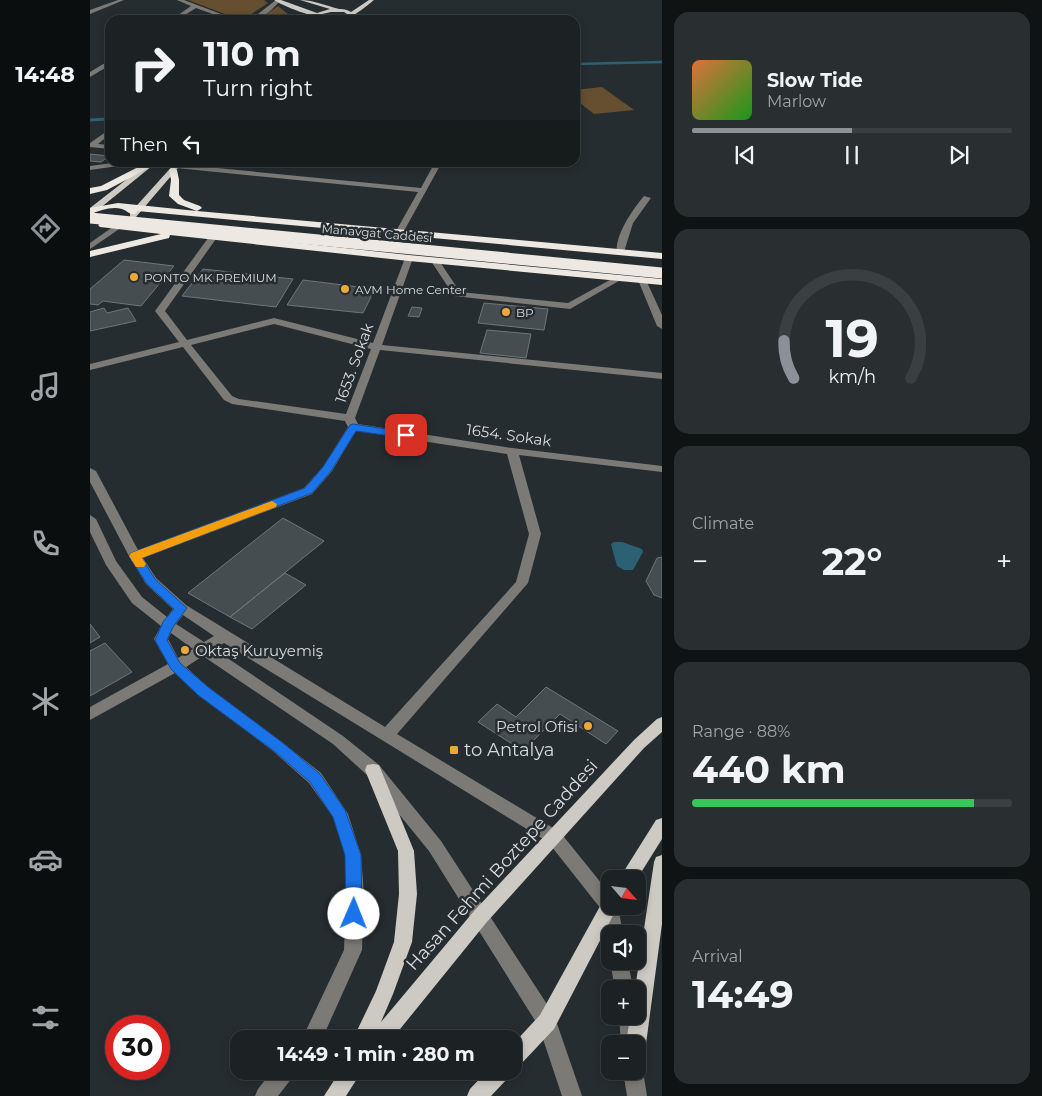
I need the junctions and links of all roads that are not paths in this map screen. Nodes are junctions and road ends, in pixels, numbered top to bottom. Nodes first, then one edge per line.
1 (122, 0) edge
2 (179, 0) edge
3 (277, 0) edge
4 (302, 0) edge
5 (372, 0) edge
6 (288, 5) junction
7 (195, 6) junction
8 (333, 6) junction
9 (92, 10) edge
10 (347, 13) junction
11 (319, 14) junction
12 (182, 15) edge
13 (220, 15) edge
14 (260, 15) edge
15 (302, 15) edge
16 (323, 15) edge
17 (343, 15) edge
18 (105, 63) edge
19 (90, 64) edge
20 (105, 65) edge
21 (90, 75) edge
22 (105, 135) edge
23 (91, 145) edge
24 (105, 146) edge
25 (105, 163) edge
26 (109, 167) edge
27 (143, 167) edge
28 (146, 167) edge
29 (175, 167) edge
30 (176, 167) edge
31 (186, 167) edge
32 (436, 167) edge
33 (90, 168) edge
34 (99, 168) junction
35 (423, 190) junction
36 (90, 191) edge
37 (647, 198) dead end
38 (93, 216) edge
39 (251, 217) junction
40 (129, 218) junction
41 (400, 231) junction
42 (177, 233) junction
43 (214, 236) junction
44 (90, 247) edge
45 (620, 252) junction
46 (90, 254) edge
47 (662, 256) edge
48 (409, 258) junction
49 (435, 261) junction
50 (662, 265) edge
51 (662, 273) edge
52 (620, 278) junction
53 (642, 280) junction
54 (662, 282) edge
55 (662, 326) edge
56 (186, 342) junction
57 (376, 347) junction
58 (90, 367) edge
59 (662, 376) edge
60 (352, 423) junction
61 (512, 451) junction
62 (662, 469) edge
63 (90, 471) edge
64 (90, 519) edge
65 (135, 556) junction
66 (181, 608) junction
67 (168, 625) junction
68 (224, 636) junction
69 (204, 650) junction
70 (176, 666) junction
71 (90, 714) edge
72 (662, 723) edge
73 (387, 734) junction
74 (374, 770) junction
75 (662, 825) edge
76 (554, 837) junction
77 (662, 862) edge
78 (633, 870) edge
79 (601, 894) edge
80 (605, 915) edge
81 (480, 917) junction
82 (547, 1022) junction
83 (316, 1030) edge
84 (367, 1030) edge
85 (386, 1030) edge
86 (637, 1035) edge
87 (522, 1049) edge
88 (278, 1080) edge
89 (492, 1080) edge
90 (634, 1080) edge
91 (265, 1096) edge
92 (477, 1096) edge
93 (572, 1096) edge
94 (636, 1096) edge

1 - 9 street
2 - 7 street
3 - 6 main road
3 - 14 street
4 - 8 main road
5 - 10 main road
6 - 11 main road
6 - 15 main road
7 - 12 street
7 - 13 street
8 - 10 main road
8 - 11 main road
10 - 17 main road
11 - 16 main road
18 - 19 street
20 - 21 street
22 - 23 street
23 - 24 street
25 - 34 street
26 - 34 street
27 - 36 highway
28 - 38 main road
29 - 40 main road
30 - 39 highway
31 - 35 street
32 - 35 street
33 - 34 street
35 - 41 street
37 - 45 street
38 - 40 highway
38 - 40 highway
38 - 50 highway, Manavgat Caddesi
38 - 51 highway, Manavgat Caddesi, bridge
39 - 40 highway
39 - 41 highway
40 - 42 highway
40 - 44 street
41 - 45 highway
42 - 43 highway
42 - 46 highway
43 - 48 highway
43 - 56 street, 1654. Sokak
45 - 47 highway
48 - 49 highway
48 - 57 street, 1653. Sokak
49 - 52 highway
49 - 52 street
52 - 53 highway
53 - 54 highway
53 - 55 street
56 - 57 street
56 - 58 street
56 - 60 street, 1654. Sokak
57 - 59 street
57 - 60 street, 1653. Sokak
60 - 61 street, 1654. Sokak
60 - 65 street, 1653. Sokak
61 - 62 street, 1654. Sokak
61 - 73 street
63 - 65 street
64 - 67 street
65 - 66 street
66 - 67 street
66 - 68 street
67 - 69 street
67 - 70 street
68 - 69 street
68 - 73 street
69 - 70 street
69 - 74 street
70 - 71 street
70 - 83 street
72 - 76 main road, Hasan Fehmi Boztepe Caddesi
73 - 76 street
74 - 81 street
74 - 84 main road
75 - 78 main road
76 - 79 street
76 - 81 main road, Hasan Fehmi Boztepe Caddesi
77 - 86 main road
80 - 82 main road
81 - 82 street
81 - 85 main road, Hasan Fehmi Boztepe Caddesi
82 - 87 main road
82 - 93 street
88 - 91 street
89 - 92 main road
90 - 94 street

